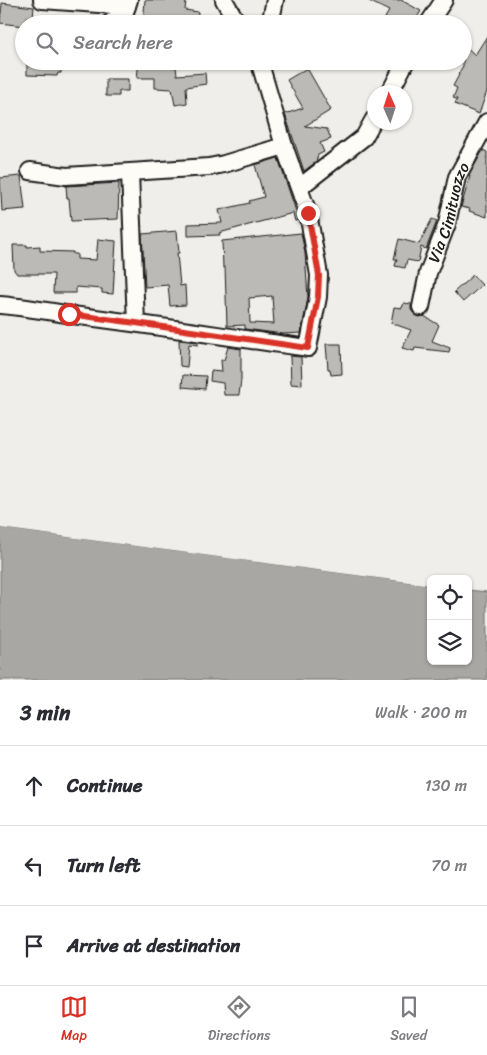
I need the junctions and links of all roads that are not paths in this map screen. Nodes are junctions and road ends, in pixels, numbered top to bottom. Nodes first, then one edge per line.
1 (42, 0) edge
2 (224, 0) edge
3 (275, 0) edge
4 (444, 0) edge
5 (128, 3) edge
6 (121, 15) edge
7 (233, 15) edge
8 (272, 15) edge
9 (434, 15) edge
10 (262, 70) edge
11 (401, 70) edge
12 (394, 85) edge
13 (487, 122) edge
14 (368, 130) edge
15 (284, 146) junction
16 (30, 171) dead end
17 (130, 173) junction
18 (300, 188) junction
19 (0, 305) edge
20 (421, 307) dead end
21 (136, 323) junction

1 - 5 street
2 - 7 street
3 - 8 street
4 - 9 street
5 - 6 street
10 - 15 street
11 - 12 street
13 - 20 street, Via Cimituozzo
14 - 18 street
15 - 17 street
15 - 18 street
16 - 17 street
17 - 21 street
18 - 21 street
19 - 21 street

